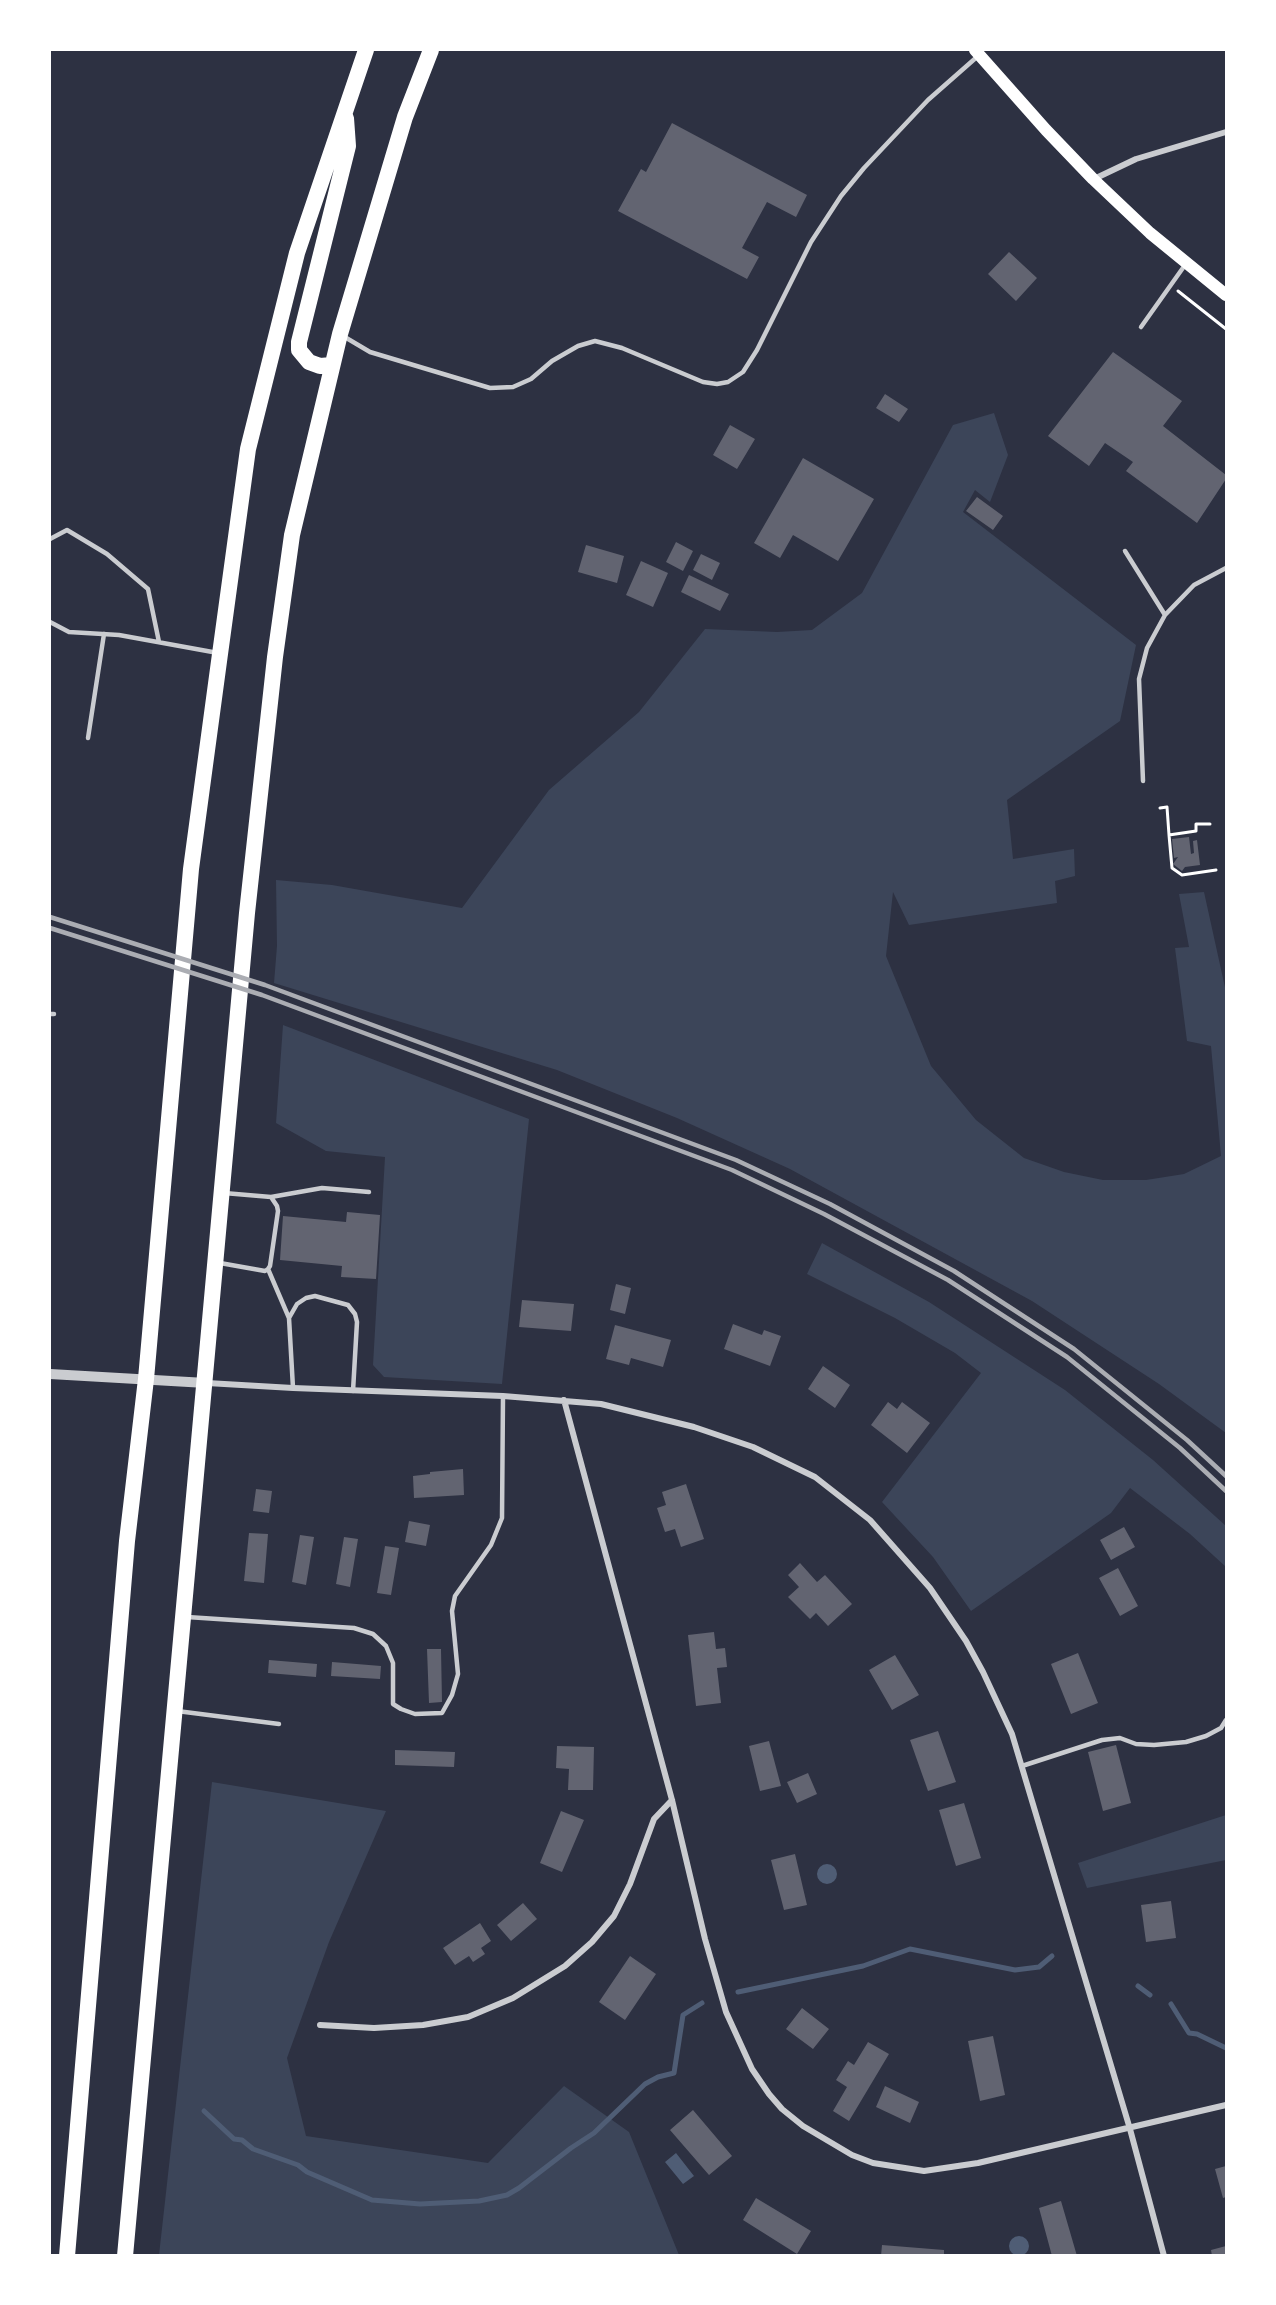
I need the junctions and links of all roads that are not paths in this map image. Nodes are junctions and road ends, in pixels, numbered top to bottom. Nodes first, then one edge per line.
1 (366, 50) edge
2 (977, 52) edge
3 (429, 53) edge
4 (345, 111) junction
5 (1227, 132) edge
6 (1093, 179) junction
7 (1187, 262) junction
8 (1227, 295) edge
9 (1141, 327) dead end
10 (340, 334) junction
11 (333, 365) junction
12 (50, 539) edge
13 (1125, 550) dead end
14 (1227, 568) edge
15 (1164, 615) junction
16 (50, 622) edge
17 (104, 634) junction
18 (159, 642) junction
19 (220, 654) junction
20 (88, 738) dead end
21 (1143, 781) dead end
22 (369, 1192) dead end
23 (222, 1193) junction
24 (271, 1197) junction
25 (216, 1263) junction
26 (268, 1269) junction
27 (289, 1318) junction
28 (50, 1374) edge
29 (146, 1379) junction
30 (206, 1383) junction
31 (293, 1388) junction
32 (353, 1391) junction
33 (503, 1396) junction
34 (564, 1400) junction
35 (184, 1617) junction
36 (175, 1711) junction
37 (1227, 1720) edge
38 (279, 1724) dead end
39 (1022, 1766) junction
40 (672, 1800) junction
41 (320, 2025) dead end
42 (1227, 2105) edge
43 (1130, 2129) junction
44 (67, 2256) edge
45 (125, 2256) edge
46 (1164, 2256) edge

1 - 4 highway
2 - 6 main road
2 - 10 lane
3 - 10 highway
4 - 11 highway
4 - 19 highway
5 - 6 street
6 - 7 main road
7 - 8 main road
7 - 9 lane
10 - 11 highway
11 - 23 highway
12 - 18 lane
13 - 15 lane
14 - 15 lane
15 - 21 lane
16 - 17 lane
17 - 18 lane
17 - 20 lane
18 - 19 lane
19 - 29 highway
22 - 24 lane
23 - 24 lane
23 - 25 highway
24 - 26 lane
25 - 26 lane
25 - 30 highway
26 - 27 lane
27 - 31 lane
27 - 32 lane
28 - 29 street
29 - 30 street
29 - 44 highway
30 - 31 street
30 - 35 highway
31 - 32 street
32 - 33 street
33 - 34 street
33 - 35 lane
34 - 39 street
34 - 40 street
35 - 36 highway
36 - 38 lane
36 - 45 highway
37 - 39 lane
39 - 43 street
40 - 41 street
40 - 43 street
42 - 43 street
43 - 46 street

